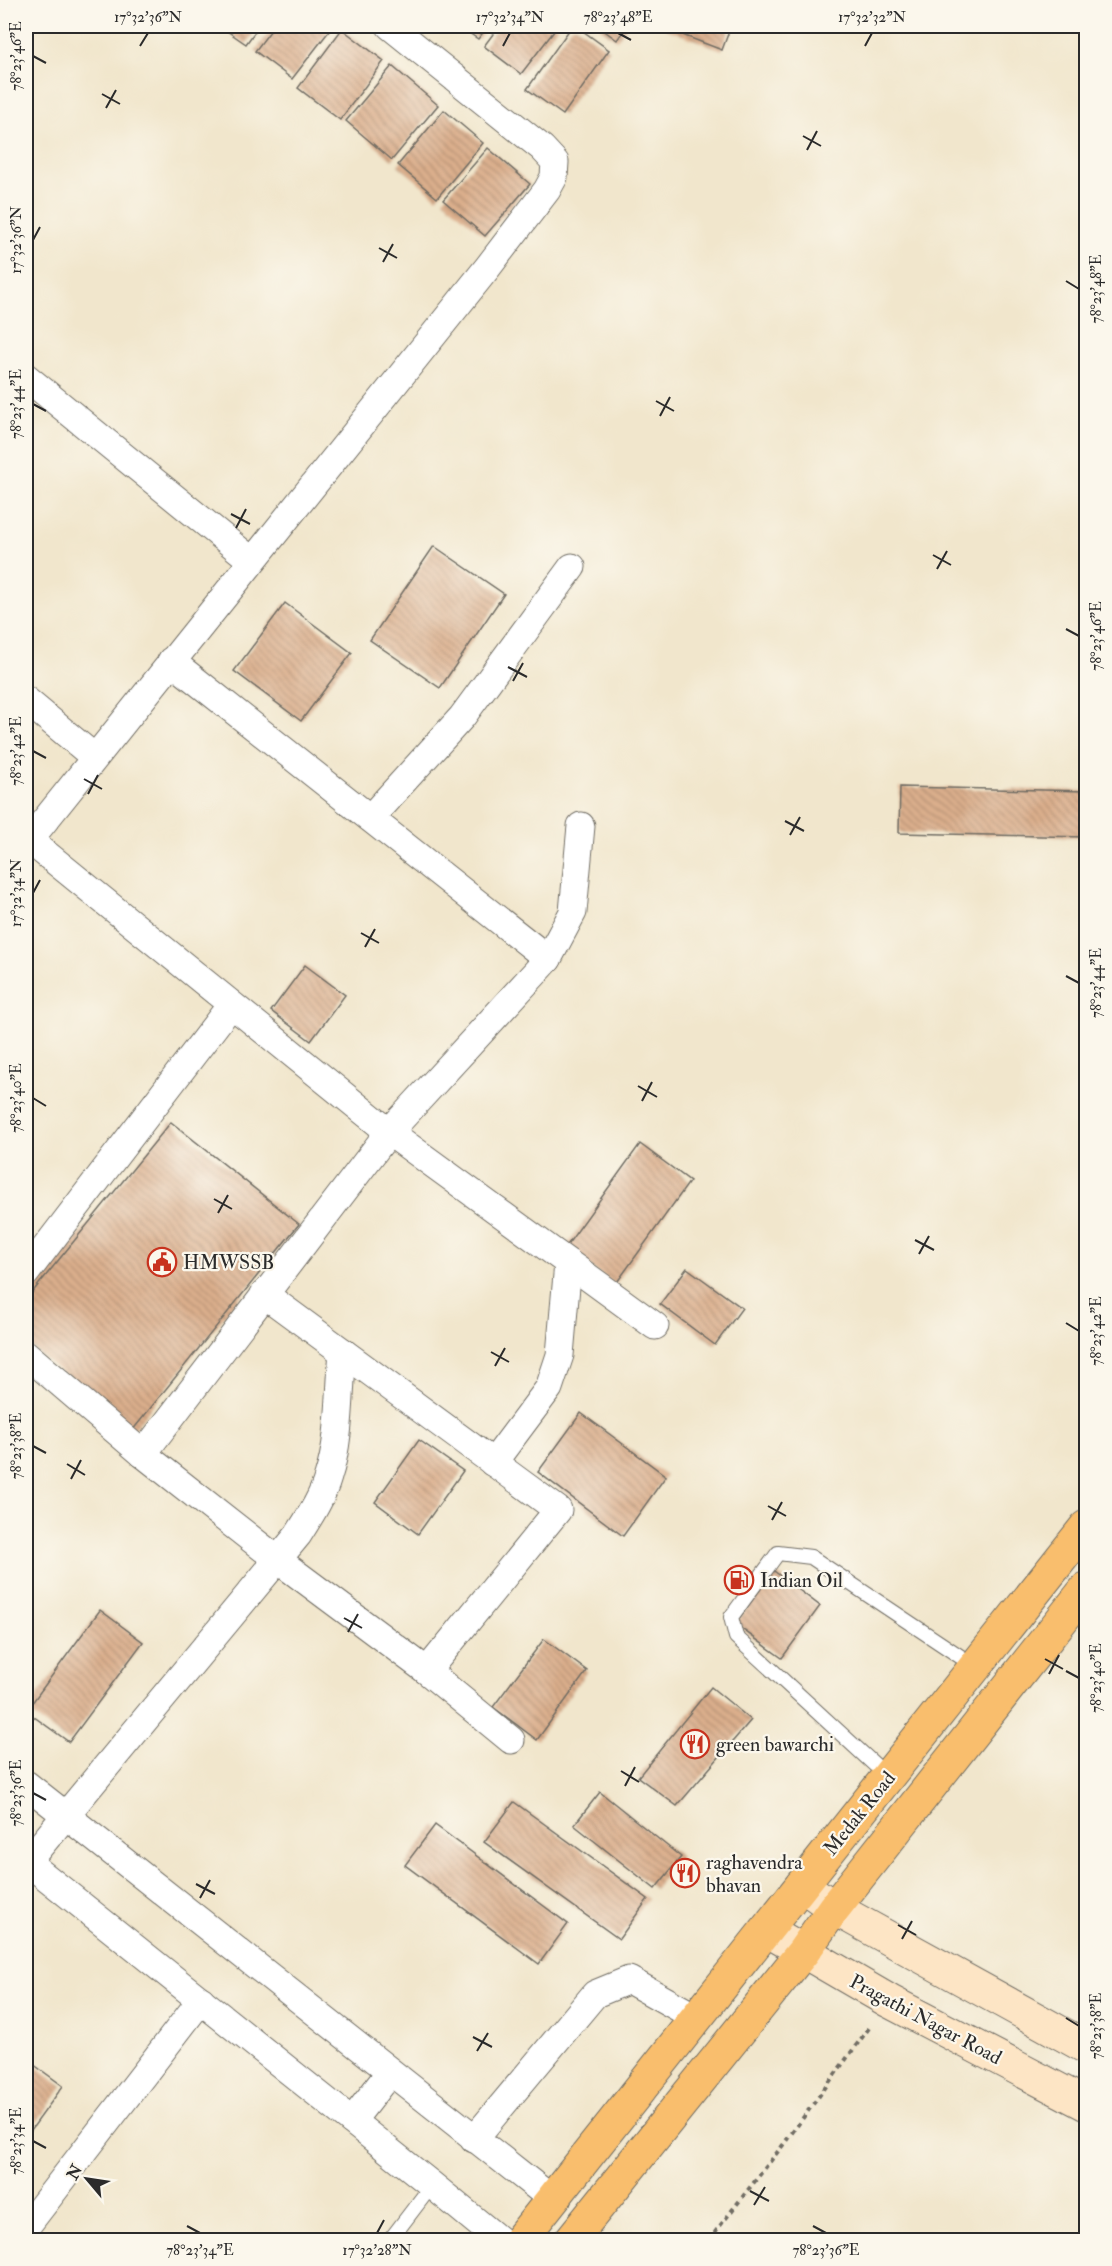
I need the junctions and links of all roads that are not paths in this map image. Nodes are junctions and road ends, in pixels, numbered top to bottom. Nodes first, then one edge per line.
1 (390, 26) edge
2 (26, 377) edge
3 (251, 560) junction
4 (572, 567) dead end
5 (171, 661) junction
6 (26, 700) edge
7 (94, 758) junction
8 (370, 818) junction
9 (581, 826) dead end
10 (27, 842) edge
11 (548, 959) junction
12 (231, 1005) junction
13 (389, 1132) junction
14 (568, 1263) junction
15 (26, 1273) edge
16 (264, 1294) junction
17 (655, 1326) dead end
18 (343, 1352) junction
19 (26, 1354) edge
20 (143, 1454) junction
21 (494, 1463) junction
22 (1086, 1527) edge
23 (278, 1560) junction
24 (1086, 1589) edge
25 (976, 1667) junction
26 (427, 1671) junction
27 (511, 1740) dead end
28 (888, 1777) junction
29 (26, 1784) edge
30 (65, 1815) junction
31 (26, 1861) edge
32 (802, 1885) junction
33 (834, 1908) junction
34 (767, 1930) junction
35 (803, 1952) junction
36 (201, 2000) junction
37 (697, 2018) junction
38 (1086, 2047) edge
39 (390, 2072) junction
40 (1086, 2104) edge
41 (352, 2121) junction
42 (474, 2139) junction
43 (432, 2185) junction
44 (552, 2199) junction
45 (26, 2225) edge
46 (390, 2241) edge
47 (499, 2241) edge
48 (520, 2241) edge
49 (571, 2241) edge

1 - 3 street
2 - 3 street
3 - 5 street
4 - 8 street
5 - 7 street
5 - 8 street
6 - 7 street
7 - 10 street
8 - 11 street
9 - 11 street
10 - 12 street
11 - 13 street
12 - 13 street
12 - 15 street
13 - 14 street
13 - 16 street
14 - 17 street
14 - 21 street
16 - 18 street
16 - 20 street
18 - 21 street
18 - 23 street
19 - 20 street
20 - 23 street
21 - 26 street
22 - 25 main road, Medak Road
23 - 26 street
23 - 30 street
24 - 33 main road, Medak Road
25 - 28 main road, Medak Road
25 - 28 lane
26 - 27 street
28 - 32 main road, Medak Road
29 - 30 street
30 - 31 street
30 - 39 street
31 - 36 street
32 - 33 main road
32 - 34 main road, Medak Road
33 - 35 main road, Medak Road
33 - 38 main road
34 - 35 main road, Pragathi Nagar Road
34 - 37 main road, Medak Road
35 - 40 main road, Pragathi Nagar Road
35 - 49 main road, Medak Road
36 - 41 street
36 - 45 street
37 - 42 street
37 - 44 main road, Medak Road
39 - 41 street
39 - 42 street
41 - 43 street
42 - 44 street
43 - 46 lane
43 - 47 street
44 - 48 main road, Medak Road

